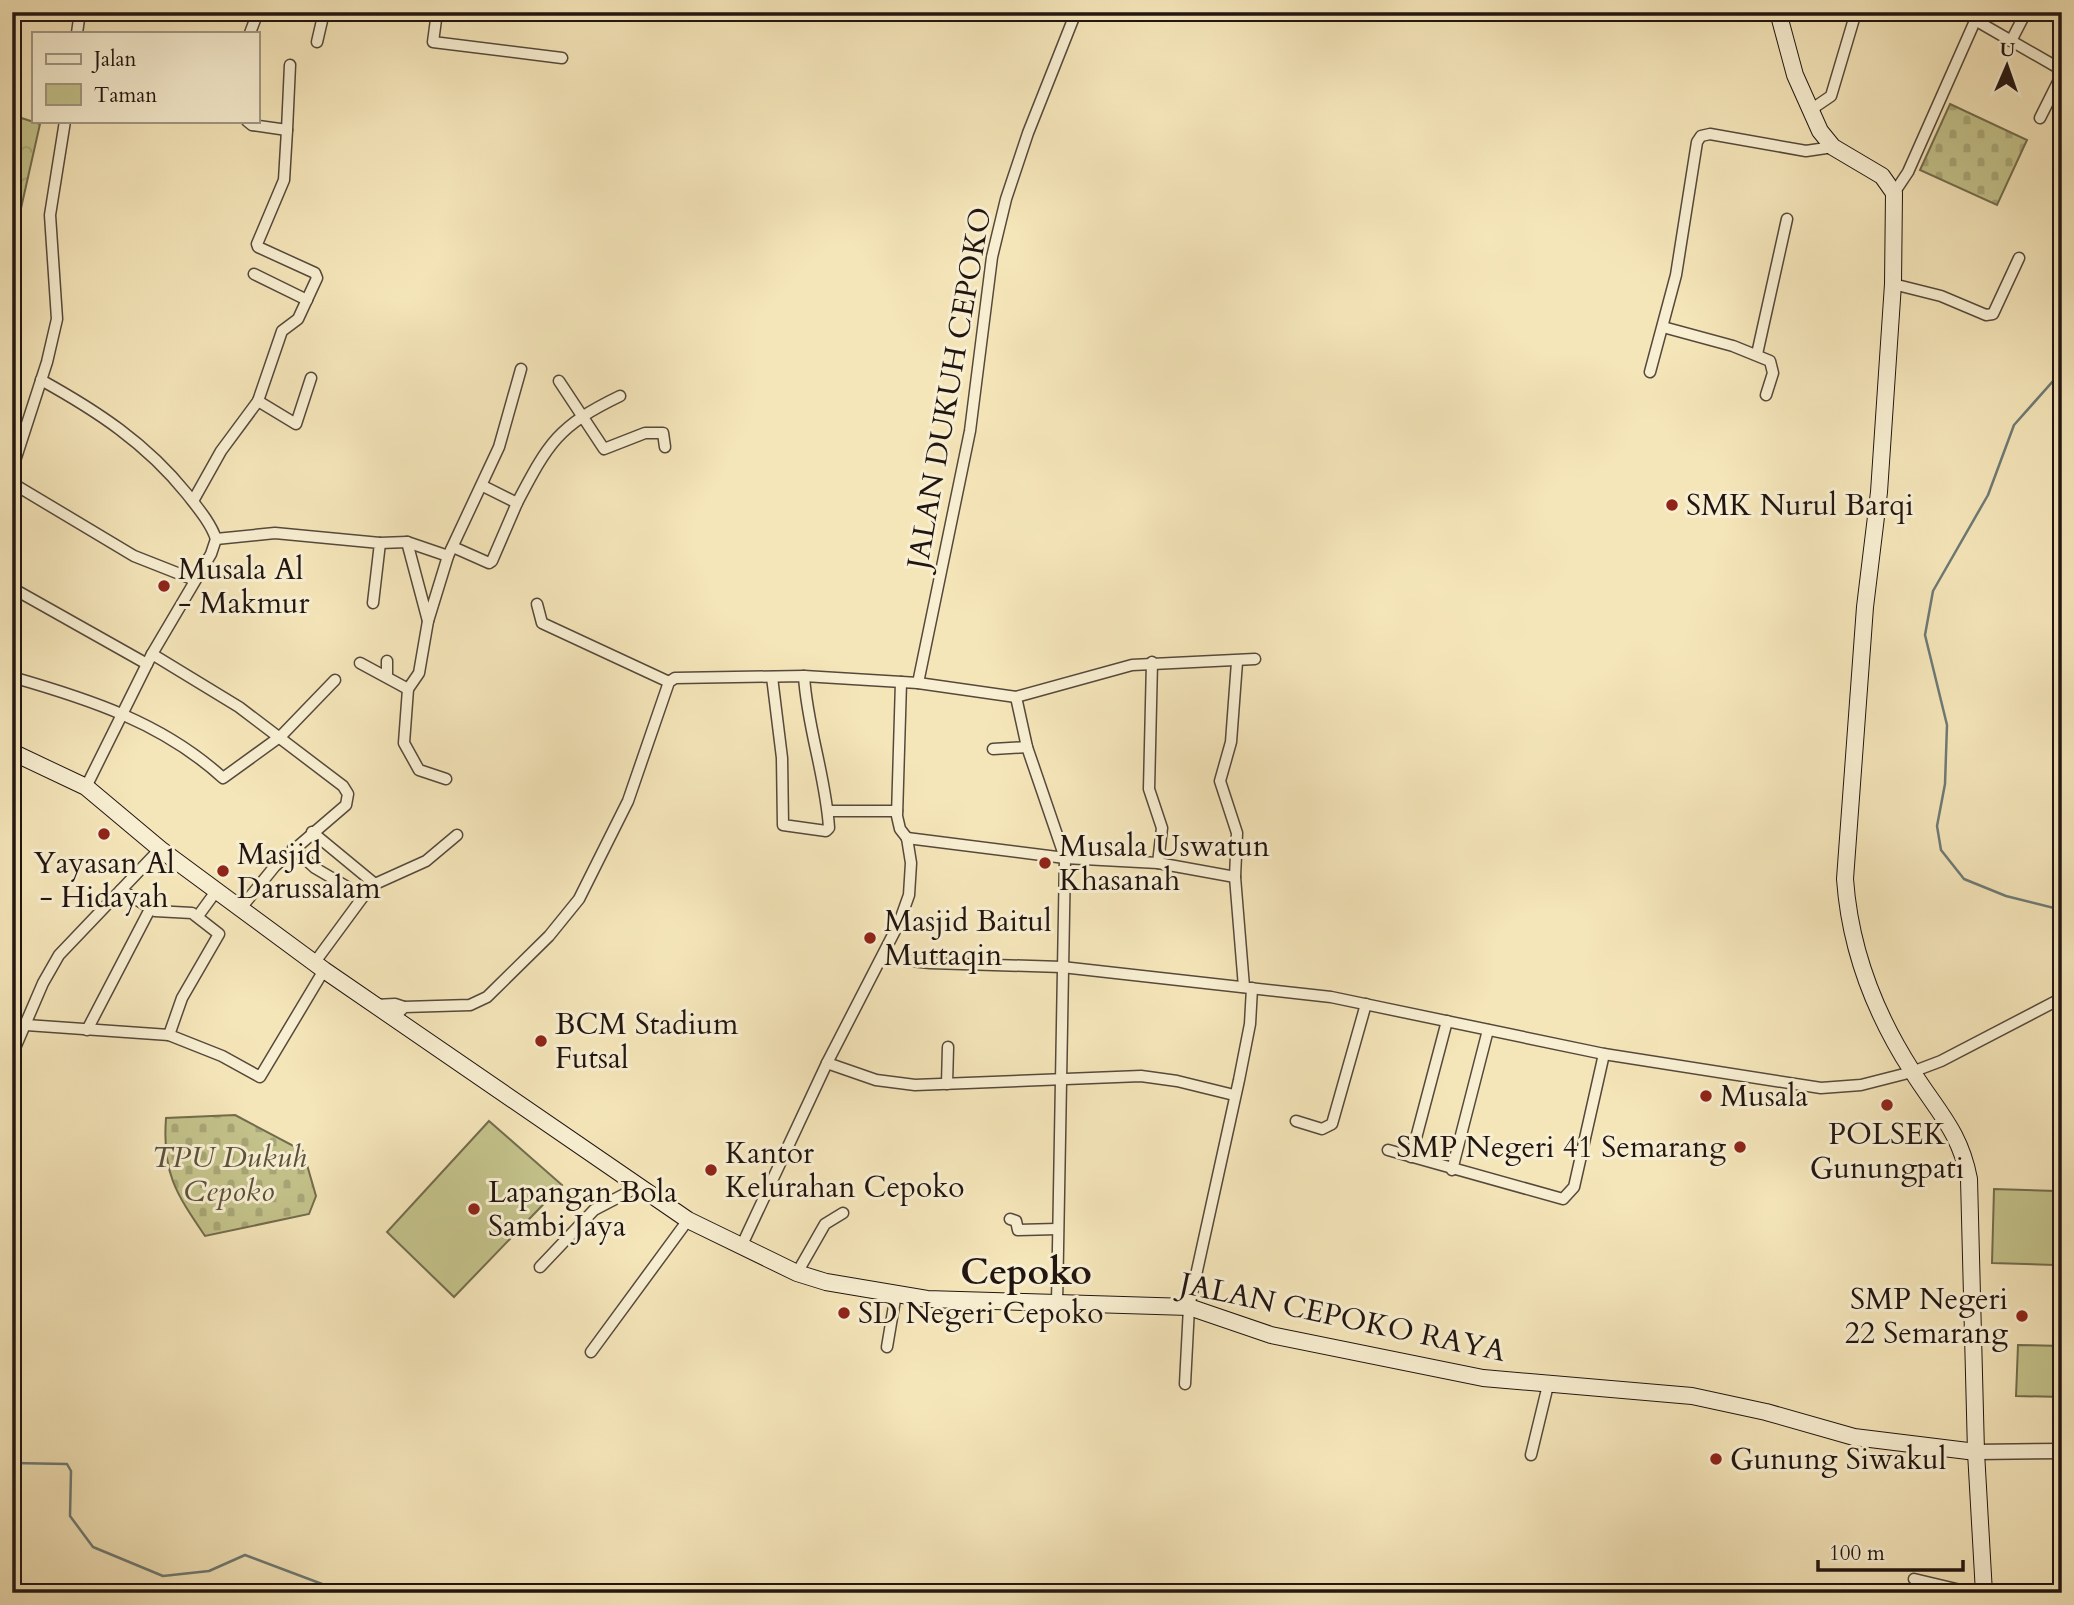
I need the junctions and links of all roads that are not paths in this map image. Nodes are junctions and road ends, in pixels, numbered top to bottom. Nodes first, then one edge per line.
1 (80, 12) edge
2 (258, 12) edge
3 (324, 12) edge
4 (437, 12) edge
5 (1076, 12) edge
6 (1778, 12) edge
7 (1856, 12) edge
8 (2026, 12) edge
9 (1977, 16) edge
10 (76, 32) edge
11 (250, 32) edge
12 (2011, 41) junction
13 (317, 42) dead end
14 (562, 58) dead end
15 (290, 65) dead end
16 (2062, 72) edge
17 (1810, 111) junction
18 (2040, 117) dead end
19 (65, 122) edge
20 (248, 122) edge
21 (287, 130) junction
22 (1833, 147) junction
23 (1894, 193) junction
24 (1787, 219) dead end
25 (2019, 257) dead end
26 (254, 274) dead end
27 (1892, 284) junction
28 (307, 300) junction
29 (1663, 327) junction
30 (1758, 354) junction
31 (521, 369) dead end
32 (1650, 372) dead end
33 (311, 378) dead end
34 (41, 380) junction
35 (559, 381) dead end
36 (1766, 395) dead end
37 (620, 397) dead end
38 (258, 401) junction
39 (580, 416) junction
40 (665, 447) dead end
41 (12, 470) edge
42 (12, 483) edge
43 (483, 485) junction
44 (193, 501) junction
45 (517, 503) junction
46 (216, 539) junction
47 (407, 541) junction
48 (380, 543) junction
49 (451, 552) junction
50 (195, 580) junction
51 (12, 588) edge
52 (373, 603) dead end
53 (537, 604) dead end
54 (428, 621) junction
55 (150, 659) junction
56 (1255, 659) dead end
57 (387, 661) dead end
58 (1152, 662) junction
59 (1237, 662) junction
60 (360, 663) dead end
61 (387, 676) junction
62 (804, 676) junction
63 (12, 677) edge
64 (772, 677) junction
65 (335, 680) dead end
66 (669, 682) junction
67 (901, 682) junction
68 (918, 683) junction
69 (408, 689) junction
70 (1016, 697) junction
71 (123, 713) junction
72 (281, 736) junction
73 (1027, 747) junction
74 (993, 749) dead end
75 (13, 755) edge
76 (446, 779) dead end
77 (86, 787) junction
78 (828, 811) junction
79 (897, 811) junction
80 (312, 832) junction
81 (457, 835) dead end
82 (907, 838) junction
83 (293, 848) junction
84 (160, 849) junction
85 (1065, 858) junction
86 (1158, 863) junction
87 (1235, 877) junction
88 (374, 884) junction
89 (121, 890) junction
90 (217, 890) junction
91 (362, 895) junction
92 (241, 908) junction
93 (150, 909) junction
94 (198, 916) junction
95 (882, 958) junction
96 (319, 966) junction
97 (1062, 967) junction
98 (1248, 987) junction
99 (2062, 998) edge
100 (1366, 1004) junction
101 (399, 1013) junction
102 (1447, 1021) junction
103 (18, 1024) edge
104 (87, 1030) junction
105 (1488, 1030) junction
106 (169, 1035) junction
107 (948, 1047) dead end
108 (1604, 1054) junction
109 (12, 1055) edge
110 (827, 1063) junction
111 (1912, 1072) junction
112 (1060, 1081) junction
113 (947, 1084) junction
114 (1234, 1095) junction
115 (1296, 1121) dead end
116 (1388, 1150) dead end
117 (1412, 1157) junction
118 (1452, 1170) junction
119 (640, 1186) junction
120 (843, 1213) dead end
121 (1010, 1219) dead end
122 (688, 1220) junction
123 (1057, 1228) junction
124 (741, 1247) junction
125 (540, 1267) dead end
126 (797, 1273) junction
127 (896, 1294) junction
128 (1057, 1304) junction
129 (1189, 1307) junction
130 (887, 1348) dead end
131 (591, 1352) dead end
132 (1185, 1384) dead end
133 (1548, 1385) junction
134 (2062, 1451) edge
135 (1976, 1452) junction
136 (1531, 1455) dead end
137 (1914, 1580) dead end
138 (1973, 1593) edge
139 (1983, 1593) edge

1 - 10 street
2 - 11 street
3 - 13 street
4 - 14 street
5 - 68 street, JALAN DUKUH CEPOKO
6 - 17 main road
7 - 17 street
8 - 12 street
9 - 12 street
9 - 23 street
12 - 16 street
15 - 21 street
16 - 18 street
17 - 22 main road
19 - 34 street
20 - 21 street
21 - 28 street
22 - 23 main road
22 - 29 street
23 - 27 main road
24 - 30 street
25 - 27 street
26 - 28 street
27 - 111 main road
28 - 38 street
29 - 30 street
29 - 32 street
30 - 36 street
31 - 43 street
33 - 38 street
34 - 41 street
34 - 44 street
35 - 39 street
37 - 39 street
38 - 44 street
39 - 40 street
39 - 45 street
42 - 50 street
43 - 45 street
43 - 49 street
44 - 46 street
45 - 49 street
46 - 48 street
46 - 50 street
47 - 48 street
47 - 49 street
47 - 54 street
48 - 52 street
49 - 54 street
50 - 55 street
51 - 55 street
53 - 66 street
54 - 69 street
55 - 71 street
55 - 72 street
56 - 59 street
57 - 61 street
58 - 59 street
58 - 70 street
58 - 86 street
59 - 87 street
60 - 61 street
61 - 69 street
62 - 64 street
62 - 67 street
62 - 78 street
63 - 71 street
64 - 66 street
64 - 78 street
65 - 72 street
66 - 101 street
67 - 68 street
67 - 79 street
68 - 70 street
69 - 76 street
70 - 73 street
71 - 72 street
71 - 77 street
72 - 80 street
73 - 74 street
73 - 85 street
75 - 77 main road, JALAN CEPOKO RAYA
77 - 84 main road, JALAN CEPOKO RAYA
78 - 79 street
79 - 82 street
80 - 83 street
80 - 88 street
81 - 88 street
82 - 85 street
82 - 95 street
83 - 91 street
83 - 92 street
84 - 89 street
84 - 90 main road, JALAN CEPOKO RAYA
85 - 86 street
85 - 97 street
86 - 87 street
87 - 98 street
88 - 91 street
89 - 93 street
89 - 103 street
90 - 92 main road, JALAN CEPOKO RAYA
90 - 94 street
91 - 96 street
92 - 96 main road, JALAN CEPOKO RAYA
93 - 94 street
93 - 104 street
94 - 106 street
95 - 97 street
95 - 110 street
96 - 101 main road, JALAN CEPOKO RAYA
96 - 106 street
97 - 98 street
97 - 112 street
98 - 100 street
98 - 114 street
99 - 111 street
100 - 102 street
100 - 115 street
101 - 119 main road, JALAN CEPOKO RAYA
102 - 105 street
102 - 117 street
103 - 104 street
103 - 109 street
104 - 106 street
105 - 108 street
105 - 118 street
107 - 113 street
108 - 111 street
108 - 118 street
110 - 113 street
110 - 124 street
111 - 135 main road
112 - 113 street
112 - 114 street
112 - 123 street
114 - 129 street
116 - 117 street
117 - 118 street
119 - 122 main road, JALAN CEPOKO RAYA
119 - 125 street
120 - 126 street
121 - 123 street
122 - 124 main road, JALAN CEPOKO RAYA
122 - 131 street
123 - 128 street
124 - 126 main road, JALAN CEPOKO RAYA
126 - 127 main road, JALAN CEPOKO RAYA
127 - 128 main road, JALAN CEPOKO RAYA
127 - 130 street
128 - 129 main road, JALAN CEPOKO RAYA
129 - 132 street
129 - 133 main road, JALAN CEPOKO RAYA
133 - 135 main road, JALAN CEPOKO RAYA
133 - 136 street
134 - 135 street
135 - 139 main road
137 - 138 street

